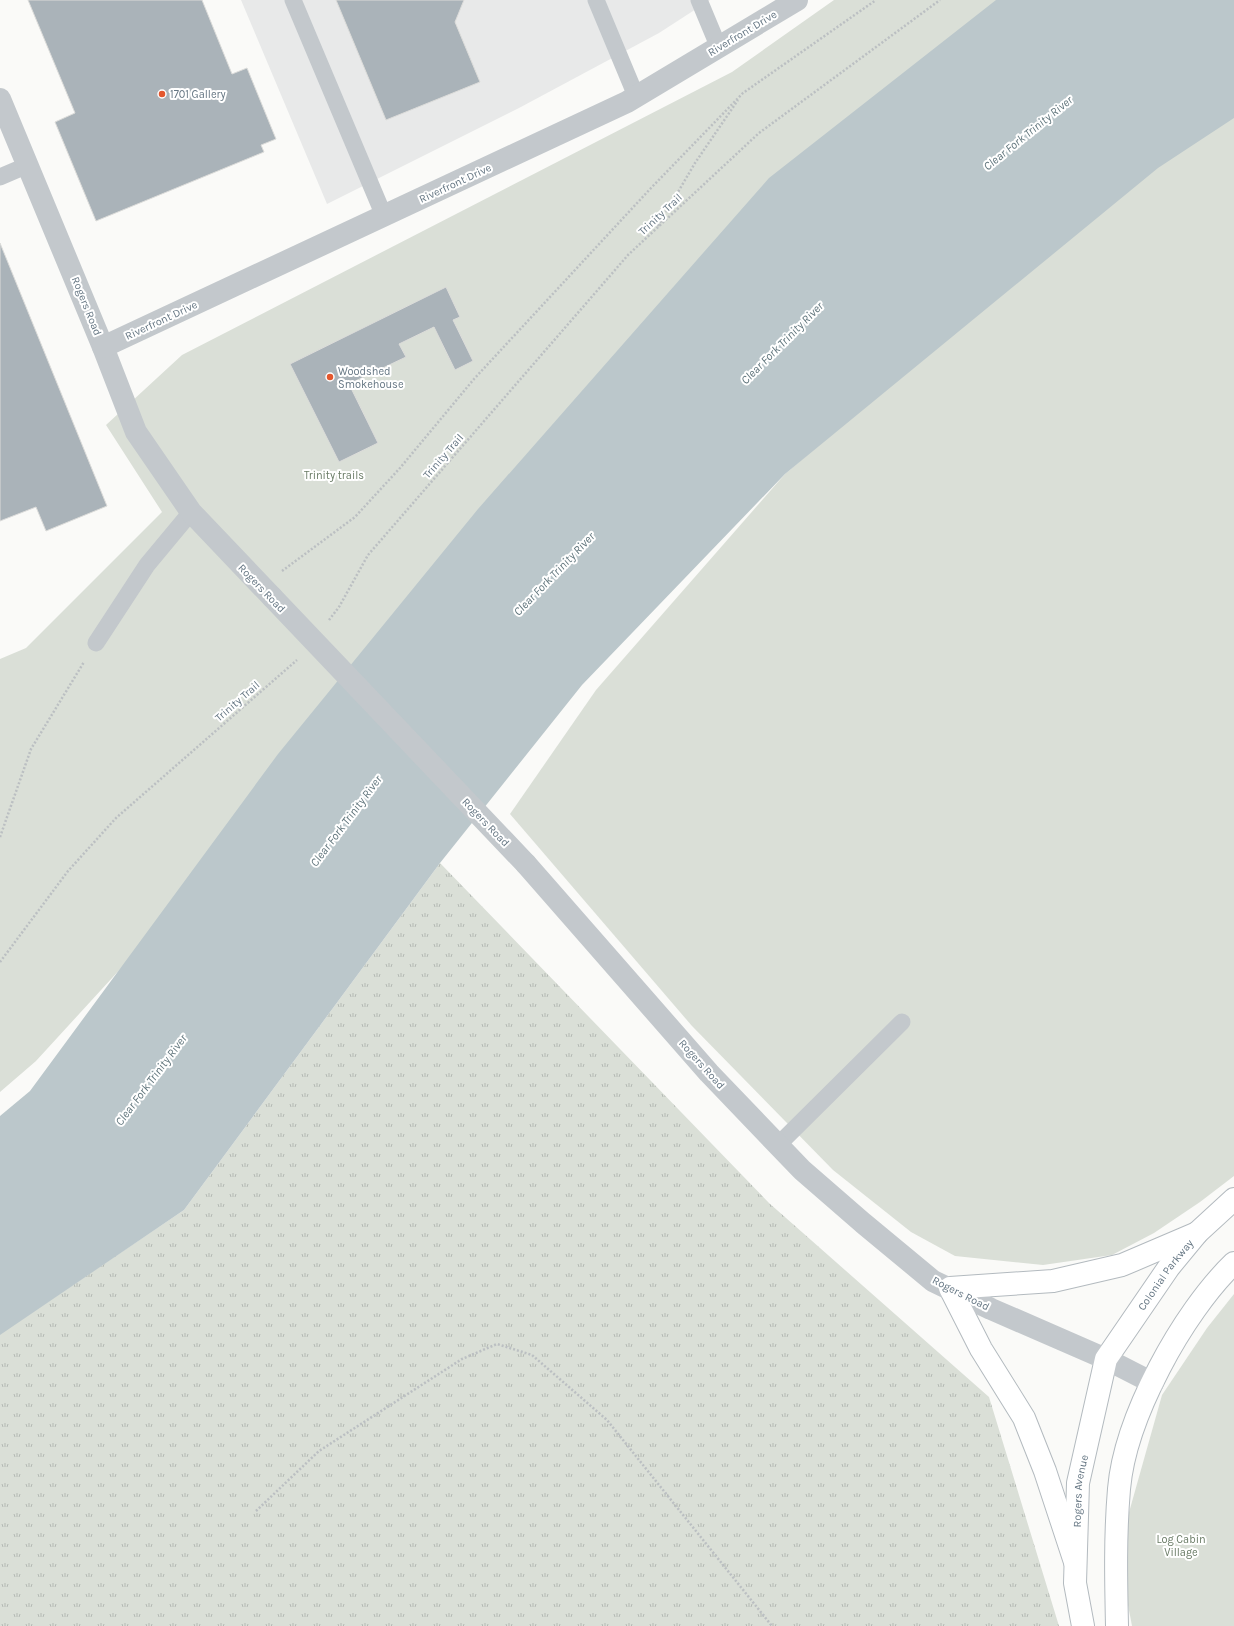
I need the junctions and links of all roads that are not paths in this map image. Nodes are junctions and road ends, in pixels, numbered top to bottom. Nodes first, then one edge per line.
1 (293, 0) edge
2 (596, 0) edge
3 (698, 0) edge
4 (797, 0) edge
5 (719, 48) junction
6 (636, 96) junction
7 (0, 99) edge
8 (28, 165) junction
9 (0, 177) edge
10 (384, 216) junction
11 (103, 346) junction
12 (191, 512) junction
13 (96, 643) road end
14 (902, 1022) dead end
15 (778, 1145) junction
16 (1234, 1199) edge
17 (1197, 1233) junction
18 (1234, 1263) edge
19 (950, 1288) junction
20 (1106, 1359) junction
21 (1153, 1383) junction
22 (1075, 1562) junction
23 (1083, 1626) edge
24 (1117, 1626) edge

1 - 10 lane
2 - 6 lane
3 - 5 lane
4 - 5 street, Riverfront Drive
5 - 6 street, Riverfront Drive
6 - 10 street, Riverfront Drive
7 - 8 street, Rogers Road
8 - 9 lane
8 - 11 street, Rogers Road
10 - 11 street, Riverfront Drive
11 - 12 street, Rogers Road
12 - 13 lane
12 - 15 street, Rogers Road, bridge
14 - 15 lane
15 - 19 street, Rogers Road
16 - 17 street, Colonial Parkway
17 - 19 street
17 - 20 street, Colonial Parkway
18 - 21 street
19 - 20 street, Rogers Road
19 - 22 street
20 - 21 street, Rogers Road
20 - 22 street, Rogers Avenue
21 - 24 street
22 - 23 street, Rogers Avenue

